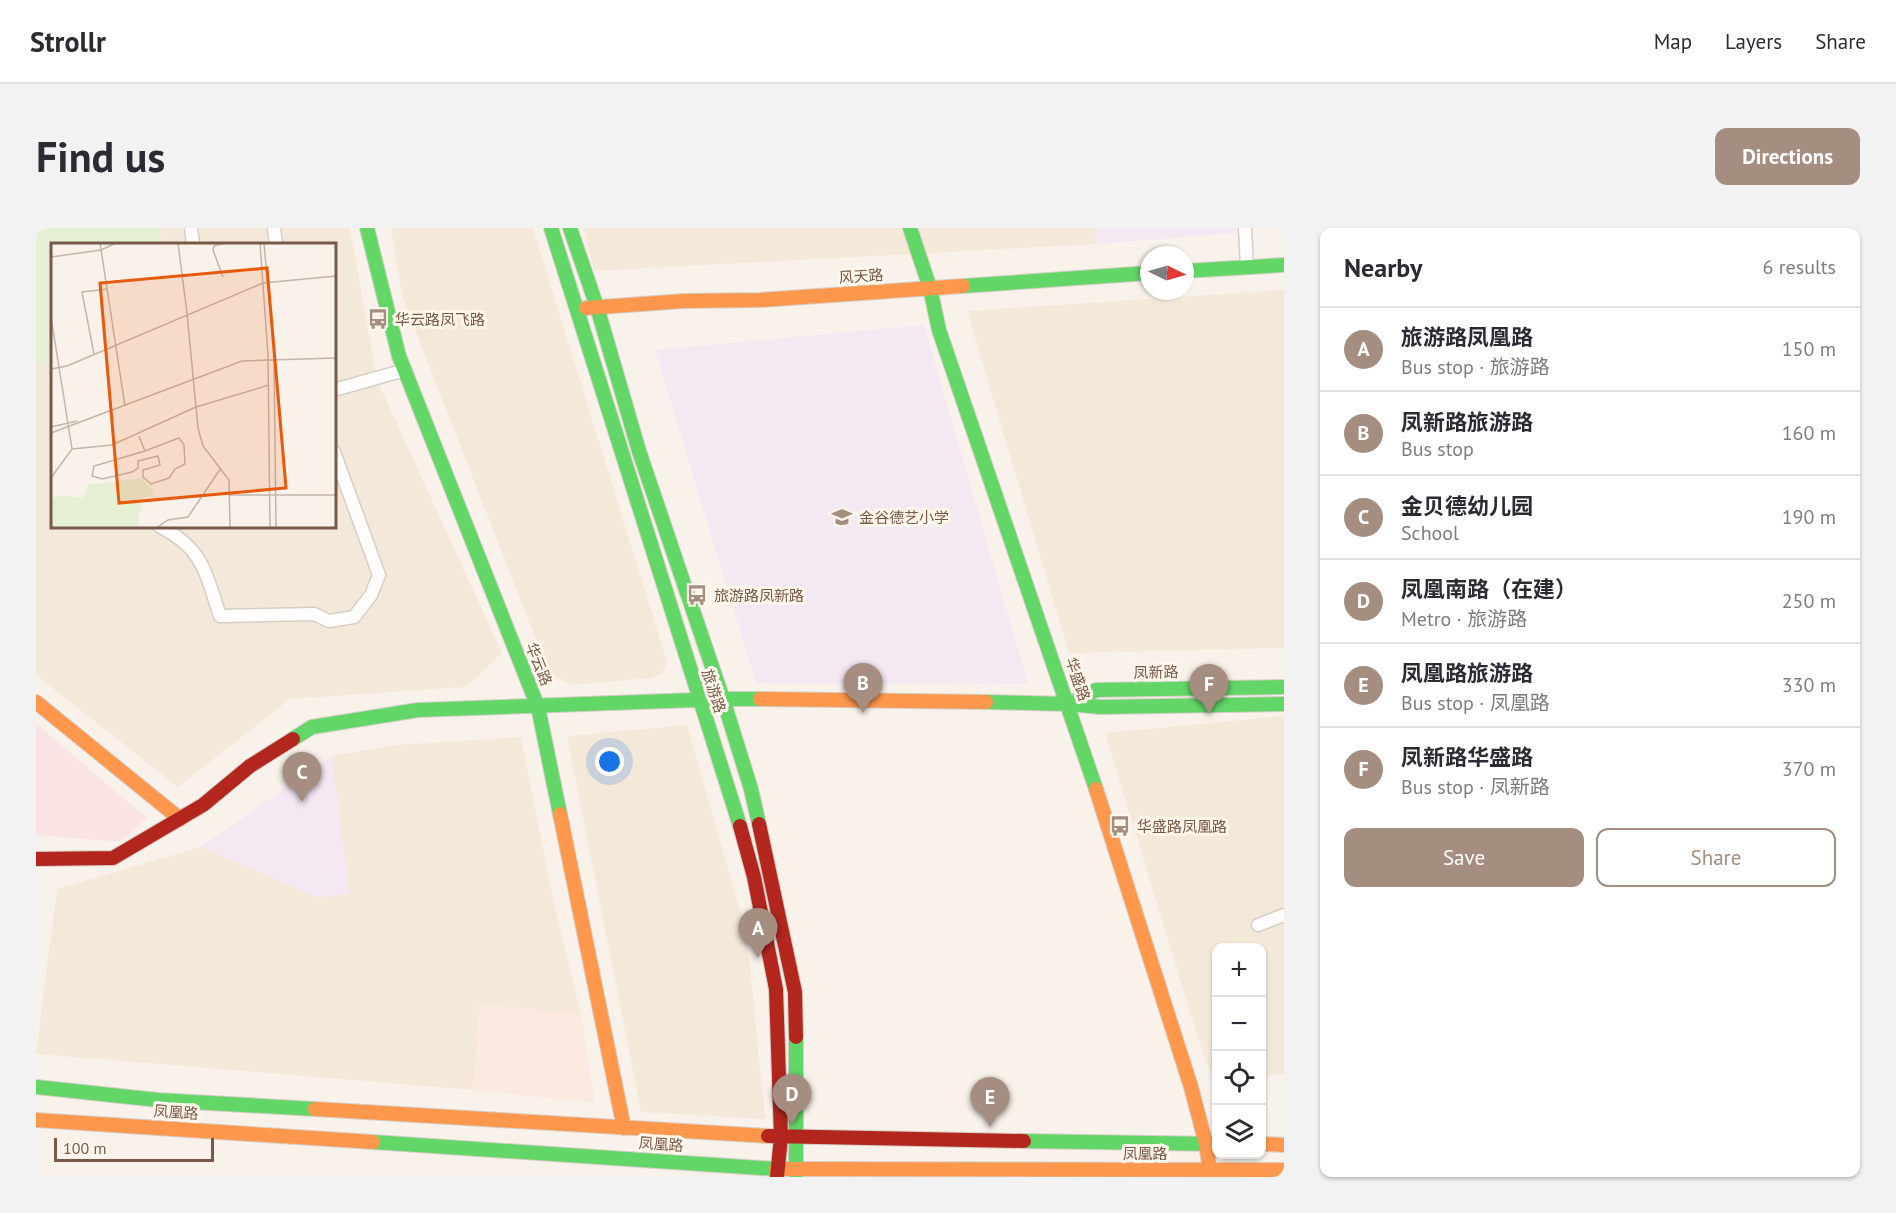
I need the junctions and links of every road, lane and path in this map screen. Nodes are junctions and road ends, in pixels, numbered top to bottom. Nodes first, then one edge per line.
1 (191, 228) edge
2 (274, 228) edge
3 (367, 228) edge
4 (551, 228) edge
5 (570, 228) edge
6 (910, 228) edge
7 (1245, 228) edge
8 (193, 243) edge
9 (276, 243) edge
10 (1284, 265) edge
11 (1246, 267) junction
12 (1194, 270) edge
13 (1140, 274) edge
14 (930, 288) junction
15 (597, 307) junction
16 (577, 310) junction
17 (405, 370) junction
18 (336, 389) edge
19 (336, 457) edge
20 (162, 528) edge
21 (1284, 687) edge
22 (723, 699) junction
23 (699, 701) junction
24 (36, 702) edge
25 (1069, 704) junction
26 (1284, 704) edge
27 (538, 707) junction
28 (180, 819) junction
29 (36, 859) edge
30 (1284, 915) edge
31 (1258, 925) dead end
32 (36, 1087) edge
33 (36, 1120) edge
34 (624, 1128) junction
35 (781, 1137) junction
36 (797, 1138) junction
37 (1211, 1144) edge
38 (1266, 1144) edge
39 (1284, 1145) edge
40 (1284, 1170) edge
41 (777, 1172) edge
42 (1211, 1173) edge
43 (796, 1174) edge

1 - 8 street
2 - 9 street
3 - 17 main road, 华云路
4 - 16 main road, 旅游路
5 - 15 main road, 旅游路
6 - 14 main road, 华盛路
7 - 11 street
10 - 11 main road
11 - 12 main road
13 - 14 main road, 风天路
14 - 15 main road, 风天路
14 - 25 main road, 华盛路
15 - 16 main road, 风天路
15 - 22 main road, 旅游路
16 - 23 main road, 旅游路
17 - 18 street
17 - 27 main road, 华云路
19 - 20 street
21 - 25 main road, 凤新路
22 - 23 main road
22 - 25 main road
22 - 36 main road, 旅游路
23 - 27 main road
23 - 35 main road, 旅游路
24 - 28 main road
25 - 26 main road
25 - 37 main road, 华盛路
27 - 28 main road
27 - 34 main road, 华云路
28 - 29 main road
30 - 31 street
32 - 34 main road, 凤凰路
33 - 41 main road, 凤凰路
34 - 35 main road, 凤凰路
35 - 36 main road, 凤凰路
35 - 41 main road, 旅游路
36 - 37 main road, 凤凰路
36 - 43 main road, 旅游路
37 - 42 main road, 华盛路
38 - 39 main road
40 - 42 main road, 凤凰路
41 - 43 main road, 凤凰路
42 - 43 main road, 凤凰路

